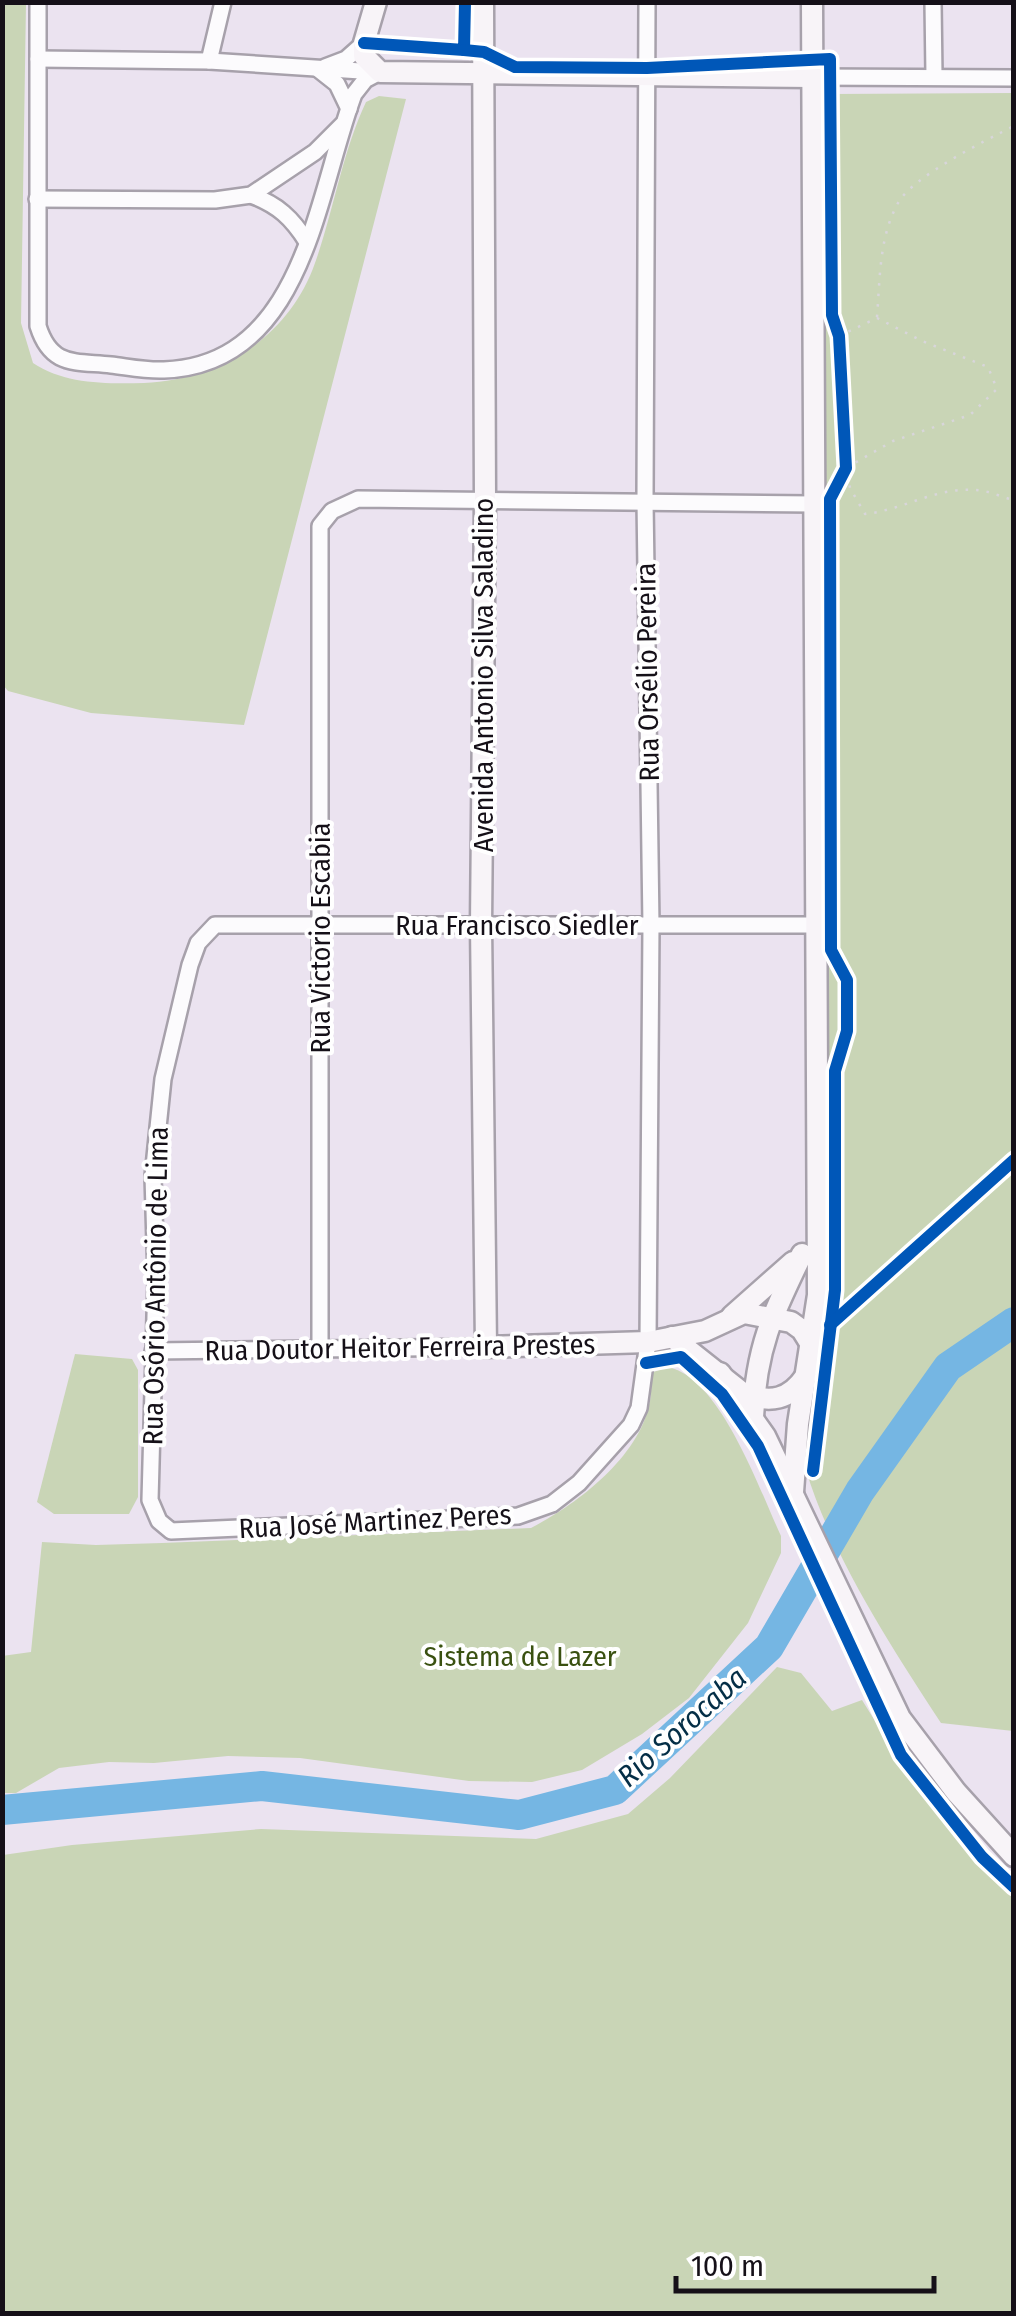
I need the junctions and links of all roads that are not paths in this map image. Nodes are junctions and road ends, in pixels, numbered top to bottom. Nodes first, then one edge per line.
1 (38, 2) edge
2 (224, 2) edge
3 (376, 2) edge
4 (483, 2) edge
5 (647, 2) edge
6 (812, 2) edge
7 (934, 2) edge
8 (364, 43) junction
9 (484, 52) junction
10 (38, 59) junction
11 (209, 61) junction
12 (318, 69) junction
13 (380, 72) junction
14 (459, 75) junction
15 (484, 75) junction
16 (520, 75) junction
17 (646, 75) junction
18 (812, 76) junction
19 (934, 76) junction
20 (1014, 78) edge
21 (484, 104) junction
22 (347, 115) junction
23 (252, 196) junction
24 (36, 199) junction
25 (307, 242) junction
26 (485, 500) junction
27 (646, 500) junction
28 (813, 504) junction
29 (215, 925) joint
30 (320, 925) junction
31 (481, 925) junction
32 (818, 925) junction
33 (650, 926) junction
34 (810, 1248) junction
35 (731, 1317) junction
36 (770, 1317) junction
37 (672, 1337) junction
38 (648, 1342) junction
39 (812, 1346) junction
40 (486, 1347) junction
41 (320, 1350) junction
42 (153, 1351) junction
43 (806, 1376) junction
44 (754, 1407) junction
45 (795, 1498) junction
46 (171, 1531) joint
47 (1014, 1856) edge

1 - 10 street
2 - 11 street
3 - 8 main road
4 - 9 main road, Avenida Antonio Silva Saladino
5 - 17 street, Rua Orsélio Pereira
6 - 18 main road
7 - 19 street
8 - 12 street
8 - 13 main road
9 - 14 main road
9 - 15 main road, Avenida Antonio Silva Saladino
10 - 11 street
10 - 24 street
11 - 12 street
12 - 13 street
12 - 22 street
13 - 14 main road
13 - 22 street
14 - 15 main road
15 - 16 main road
15 - 21 main road, Avenida Antonio Silva Saladino
16 - 17 main road
16 - 21 main road
17 - 18 main road
17 - 27 street, Rua Orsélio Pereira
18 - 19 street
18 - 28 main road
19 - 20 street
21 - 26 main road, Avenida Antonio Silva Saladino
22 - 23 street
22 - 25 street
23 - 24 street
23 - 25 street
24 - 25 street
26 - 27 street
26 - 30 street, Rua Victorio Escabia
26 - 31 main road, Avenida Antonio Silva Saladino
27 - 28 street
27 - 33 street, Rua Orsélio Pereira
28 - 32 main road
29 - 30 street, Rua Francisco Siedler
29 - 42 street, Rua Osório Antônio de Lima
30 - 31 street, Rua Francisco Siedler
30 - 41 street, Rua Victorio Escabia
31 - 33 street, Rua Francisco Siedler
31 - 40 main road, Avenida Antonio Silva Saladino
32 - 33 street, Rua Francisco Siedler
32 - 34 main road
33 - 38 street, Rua Orsélio Pereira
34 - 35 main road
34 - 36 main road
34 - 39 main road
35 - 36 main road
35 - 37 main road
36 - 39 main road
36 - 44 main road
37 - 38 main road
37 - 44 main road
38 - 40 main road, Rua Doutor Heitor Ferreira Prestes
38 - 46 street, Rua José Martinez Peres
39 - 43 main road
40 - 41 street, Rua Doutor Heitor Ferreira Prestes
41 - 42 street, Rua Doutor Heitor Ferreira Prestes
42 - 46 street, Rua Osório Antônio de Lima
43 - 44 main road
43 - 45 main road
44 - 45 main road
45 - 47 main road

